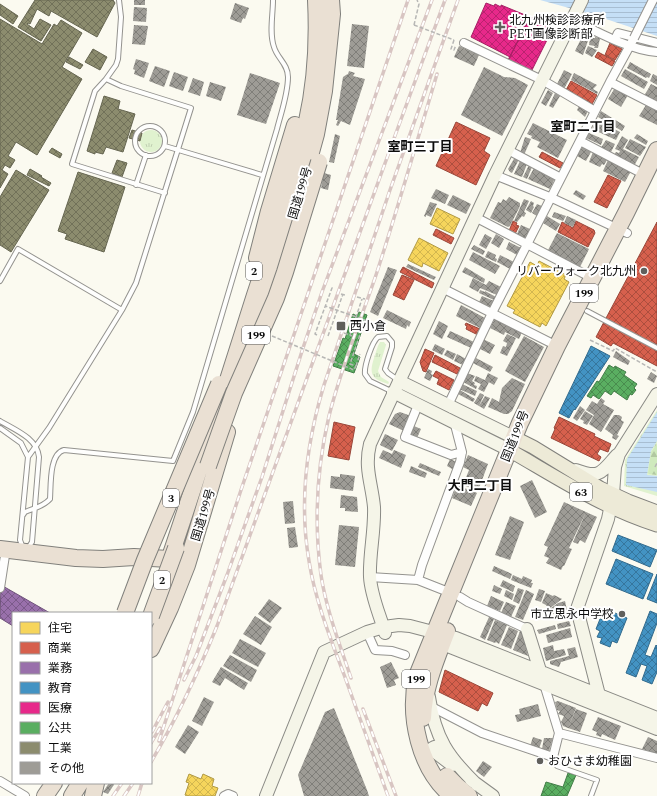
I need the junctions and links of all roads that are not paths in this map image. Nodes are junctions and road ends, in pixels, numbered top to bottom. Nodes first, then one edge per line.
1 (119, 0) edge
2 (273, 0) edge
3 (582, 0) edge
4 (653, 0) edge
5 (324, 7) edge
6 (574, 17) junction
7 (631, 42) junction
8 (464, 43) road end
9 (657, 43) edge
10 (657, 47) edge
11 (657, 52) edge
12 (106, 79) junction
13 (542, 80) junction
14 (610, 82) junction
15 (657, 106) edge
16 (595, 111) junction
17 (580, 141) junction
18 (165, 146) junction
19 (179, 150) junction
20 (508, 150) junction
21 (657, 150) edge
22 (146, 155) junction
23 (262, 175) junction
24 (495, 175) junction
25 (651, 175) edge
26 (561, 178) junction
27 (136, 184) junction
28 (165, 193) junction
29 (552, 198) junction
30 (475, 217) junction
31 (623, 230) junction
32 (527, 245) junction
33 (592, 278) junction
34 (0, 281) edge
35 (442, 288) junction
36 (122, 310) junction
37 (587, 311) junction
38 (492, 313) junction
39 (557, 346) junction
40 (657, 348) edge
41 (399, 381) junction
42 (219, 384) junction
43 (393, 392) junction
44 (657, 394) edge
45 (418, 405) junction
46 (452, 407) junction
47 (0, 421) edge
48 (455, 424) junction
49 (0, 428) edge
50 (36, 446) junction
51 (516, 446) junction
52 (462, 452) junction
53 (619, 454) junction
54 (28, 457) junction
55 (566, 466) junction
56 (613, 494) junction
57 (611, 508) junction
58 (36, 509) junction
59 (657, 512) edge
60 (23, 515) junction
61 (657, 525) edge
62 (3, 549) edge
63 (25, 552) junction
64 (172, 553) junction
65 (187, 565) junction
66 (370, 577) junction
67 (418, 580) junction
68 (0, 588) edge
69 (455, 595) junction
70 (125, 612) edge
71 (134, 612) edge
72 (148, 612) edge
73 (152, 613) edge
74 (527, 629) joint
75 (384, 630) junction
76 (368, 635) junction
77 (439, 638) junction
78 (152, 647) edge
79 (405, 655) dead end
80 (542, 678) junction
81 (428, 681) junction
82 (597, 700) junction
83 (430, 706) junction
84 (657, 718) edge
85 (657, 729) edge
86 (559, 733) junction
87 (447, 752) junction
88 (430, 756) junction
89 (553, 757) junction
90 (657, 758) edge
91 (0, 781) edge
92 (54, 784) edge
93 (55, 784) edge
94 (66, 784) edge
95 (71, 784) edge
96 (79, 784) edge
97 (96, 784) edge
98 (473, 790) edge
99 (452, 793) edge
100 (25, 796) edge
101 (45, 796) edge
102 (49, 796) edge
103 (64, 796) edge
104 (72, 796) edge
105 (94, 796) edge
106 (224, 796) edge
107 (233, 796) edge
108 (266, 796) edge
109 (493, 796) edge
110 (592, 796) edge

1 - 12 lane
2 - 23 lane
3 - 6 street
4 - 7 street, bridge
5 - 42 highway, 2
5 - 64 highway, 国道199号 / 199
5 - 64 highway, bridge
5 - 65 highway, 国道199号 / 199
6 - 7 street
6 - 13 street
7 - 9 street
7 - 10 street
7 - 11 street
7 - 14 street
8 - 13 street
12 - 19 lane
12 - 27 lane
13 - 16 street
13 - 20 street
14 - 15 street
14 - 16 street
16 - 17 street
17 - 25 street
17 - 26 street
18 - 19 lane
18 - 22 lane
18 - 22 lane
19 - 23 lane
19 - 28 lane
20 - 24 street
20 - 26 street
21 - 25 highway, 国道199号 / 199
22 - 27 lane
23 - 58 lane
24 - 29 street
24 - 30 street
25 - 31 highway, 国道199号 / 199
26 - 29 street
27 - 28 lane
28 - 36 lane
29 - 31 street
29 - 32 street
30 - 32 street
30 - 35 street
31 - 33 highway, 国道199号 / 199
31 - 37 highway, 国道199号 / 199
32 - 33 street
32 - 38 street
33 - 39 highway, 国道199号 / 199
34 - 36 lane
35 - 38 street
35 - 41 street
36 - 50 lane
37 - 40 lane
37 - 51 highway, 国道199号 / 199
38 - 39 street
38 - 46 street
39 - 51 highway, 国道199号 / 199
41 - 43 street
41 - 43 lane
41 - 46 street
42 - 70 highway, 3, bridge
42 - 71 highway, 2, bridge
43 - 45 street
43 - 66 street
44 - 53 street
45 - 48 street
45 - 52 street
46 - 48 street
46 - 51 street
47 - 50 lane
48 - 51 street
48 - 52 street
49 - 54 lane
50 - 54 lane
50 - 58 lane
51 - 55 main road, 63
51 - 57 main road, 63
51 - 69 highway, 国道199号 / 199
52 - 67 street
53 - 55 street
53 - 56 street
54 - 60 lane
55 - 56 main road, 63
56 - 57 street
56 - 59 main road, 63
57 - 61 main road, 63
57 - 82 street
58 - 60 lane
58 - 63 lane
60 - 63 lane
62 - 63 highway
62 - 68 street
63 - 64 highway
64 - 65 highway
64 - 72 highway, 2, bridge
64 - 73 highway, bridge
65 - 78 highway, 国道199号 / 199
66 - 67 street
66 - 75 street
67 - 69 street
69 - 74 street
69 - 77 highway, 国道199号 / 199
74 - 80 street
75 - 76 street
75 - 77 street
76 - 79 street
76 - 108 street
77 - 80 street
77 - 81 highway, 国道199号 / 199
77 - 88 highway, 国道199号 / 199
80 - 82 street
80 - 86 street
81 - 83 street
81 - 88 highway, 国道199号 / 199
82 - 84 street
82 - 85 street
83 - 87 street
83 - 89 street
86 - 89 street
86 - 90 street
87 - 88 street
87 - 98 street
88 - 98 street
88 - 99 highway, 国道199号 / 199
89 - 110 lane
91 - 100 street
92 - 101 highway
93 - 102 highway
94 - 103 highway
95 - 103 highway
96 - 104 highway
97 - 105 highway
98 - 99 highway, 国道199号 / 199
98 - 109 street
106 - 107 street

